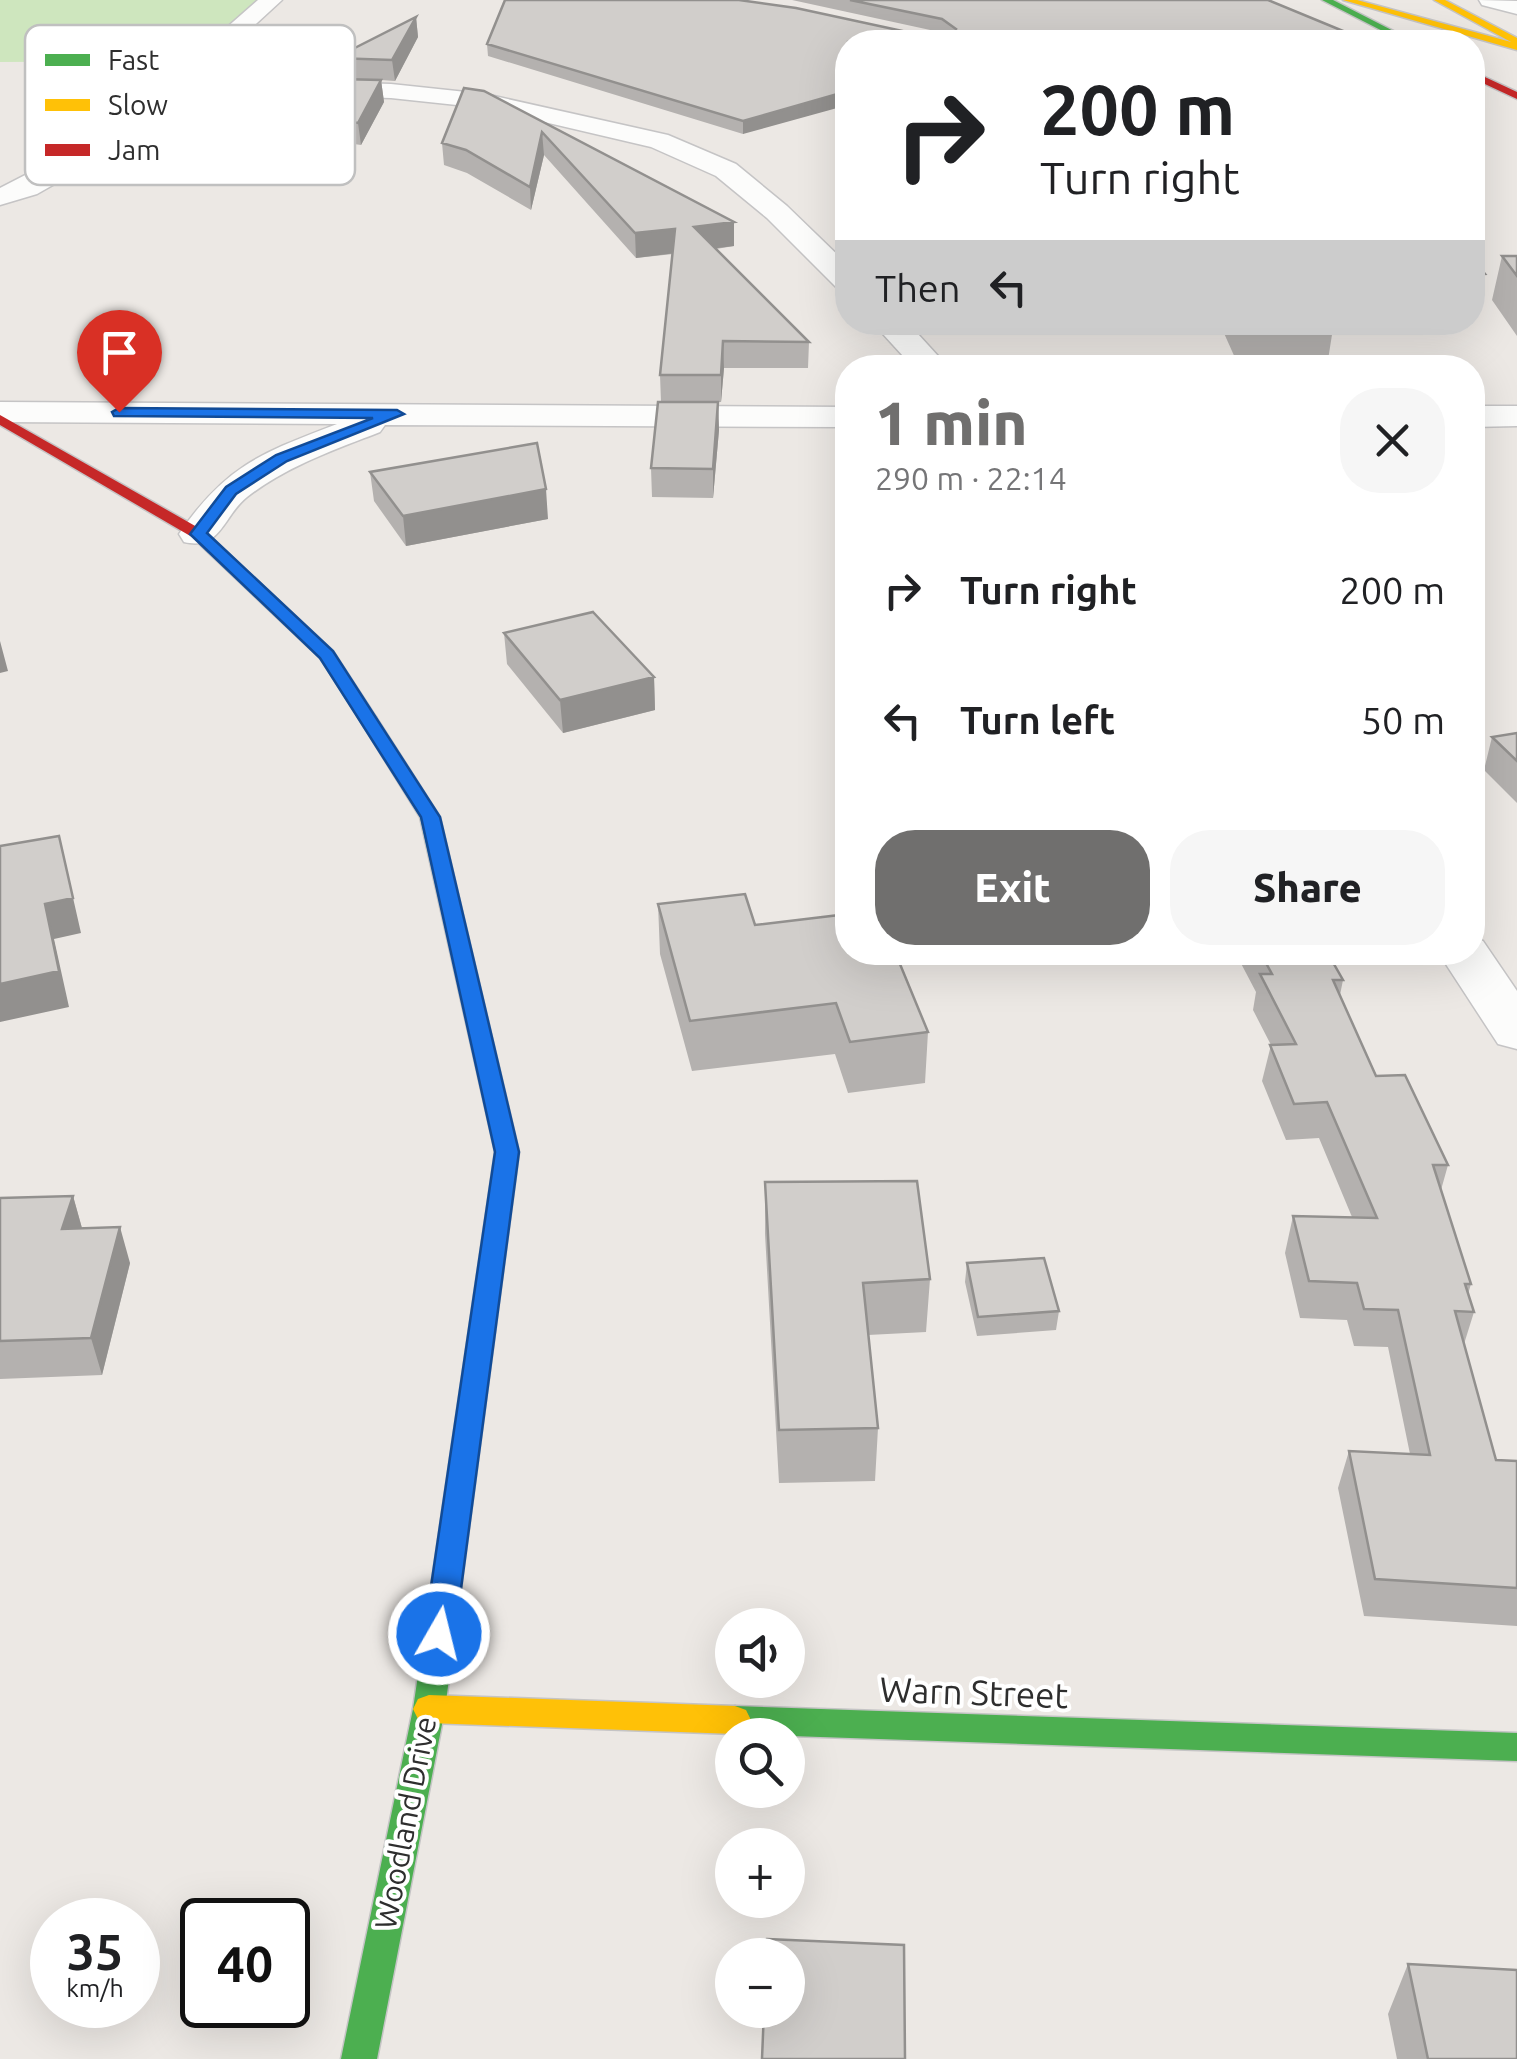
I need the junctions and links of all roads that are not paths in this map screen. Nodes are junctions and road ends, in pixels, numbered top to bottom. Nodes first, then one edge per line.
1 (271, 0) edge
2 (1326, 0) edge
3 (1346, 0) edge
4 (1490, 0) edge
5 (1441, 1) edge
6 (1517, 8) edge
7 (1517, 24) edge
8 (243, 25) edge
9 (1386, 30) edge
10 (1463, 30) edge
11 (1485, 36) edge
12 (1517, 44) edge
13 (1485, 83) edge
14 (355, 90) edge
15 (1517, 96) edge
16 (32, 185) edge
17 (0, 197) edge
18 (835, 269) edge
19 (901, 335) edge
20 (920, 355) edge
21 (397, 414) junction
22 (0, 415) edge
23 (835, 416) edge
24 (1485, 416) edge
25 (1517, 416) edge
26 (198, 534) junction
27 (1473, 965) edge
28 (1517, 1032) edge
29 (429, 1708) junction
30 (1517, 1746) edge
31 (359, 2059) edge

1 - 8 street
2 - 9 street
3 - 10 street
4 - 6 street
5 - 7 street
5 - 12 street
11 - 12 street
13 - 15 street
14 - 18 street
16 - 17 street
19 - 20 street
21 - 22 street
21 - 23 street
21 - 26 street
22 - 26 street, Woodland Drive
24 - 25 street
26 - 29 street, Woodland Drive
27 - 28 street
29 - 30 street, Warn Street
29 - 31 street, Woodland Drive

